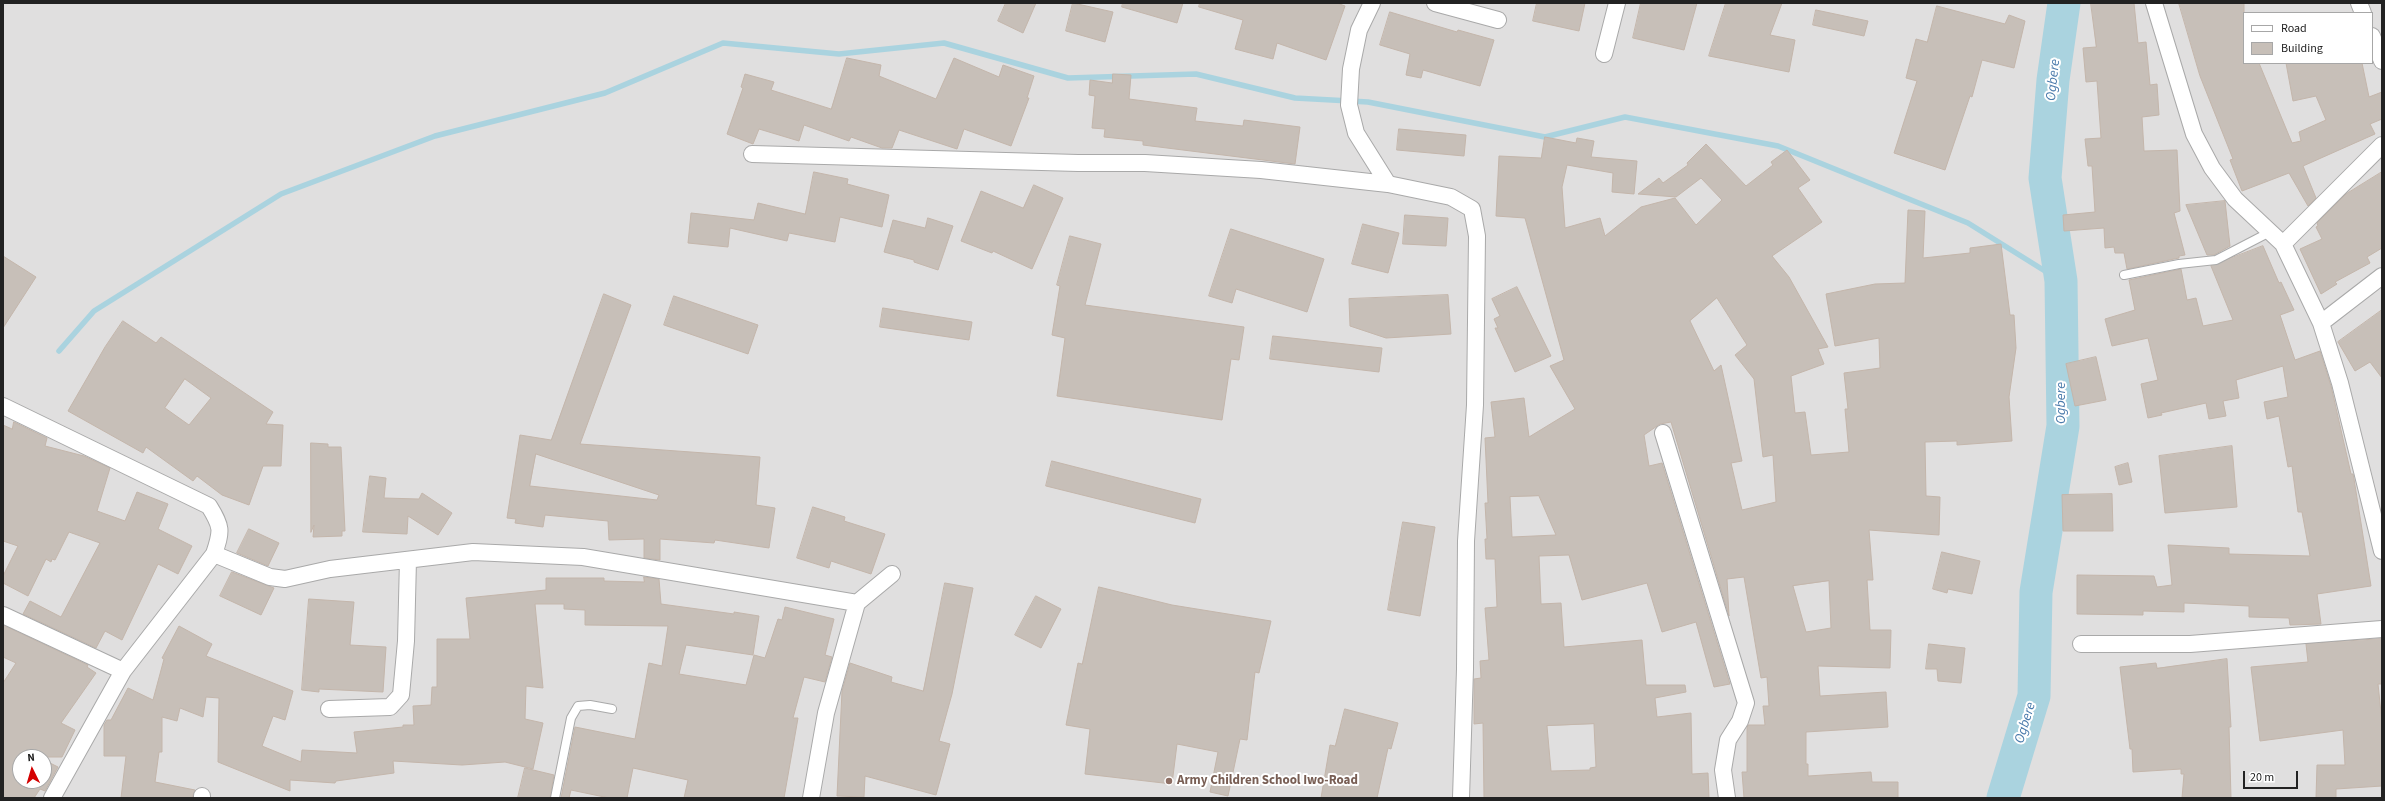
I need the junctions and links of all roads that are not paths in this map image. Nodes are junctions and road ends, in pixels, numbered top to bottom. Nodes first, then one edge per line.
1 (1372, 3) edge
2 (1435, 3) edge
3 (1617, 3) edge
4 (2154, 3) edge
5 (1498, 20) dead end
6 (2373, 38) edge
7 (1604, 54) dead end
8 (2382, 61) edge
9 (2382, 145) edge
10 (752, 154) dead end
11 (1388, 184) junction
12 (2270, 232) junction
13 (2283, 244) junction
14 (2124, 275) dead end
15 (2382, 276) edge
16 (2321, 324) junction
17 (3, 406) edge
18 (1662, 433) dead end
19 (2382, 550) edge
20 (214, 554) junction
21 (408, 560) junction
22 (892, 574) dead end
23 (857, 603) junction
24 (3, 615) edge
25 (2382, 629) edge
26 (2081, 644) dead end
27 (123, 671) junction
28 (329, 709) dead end
29 (612, 709) dead end
30 (52, 798) edge
31 (555, 798) edge
32 (811, 798) edge
33 (1461, 798) edge
34 (1727, 798) edge

1 - 11 street
2 - 5 street
3 - 7 street
4 - 12 street
6 - 8 street
9 - 13 street
10 - 11 street
11 - 33 street
12 - 13 street
12 - 14 lane
13 - 16 street
15 - 16 street
16 - 19 street
17 - 20 street
18 - 34 street
20 - 21 street
20 - 27 street
21 - 23 street
21 - 28 street
22 - 23 street
23 - 32 street
24 - 27 street
25 - 26 street
27 - 30 street
29 - 31 lane

